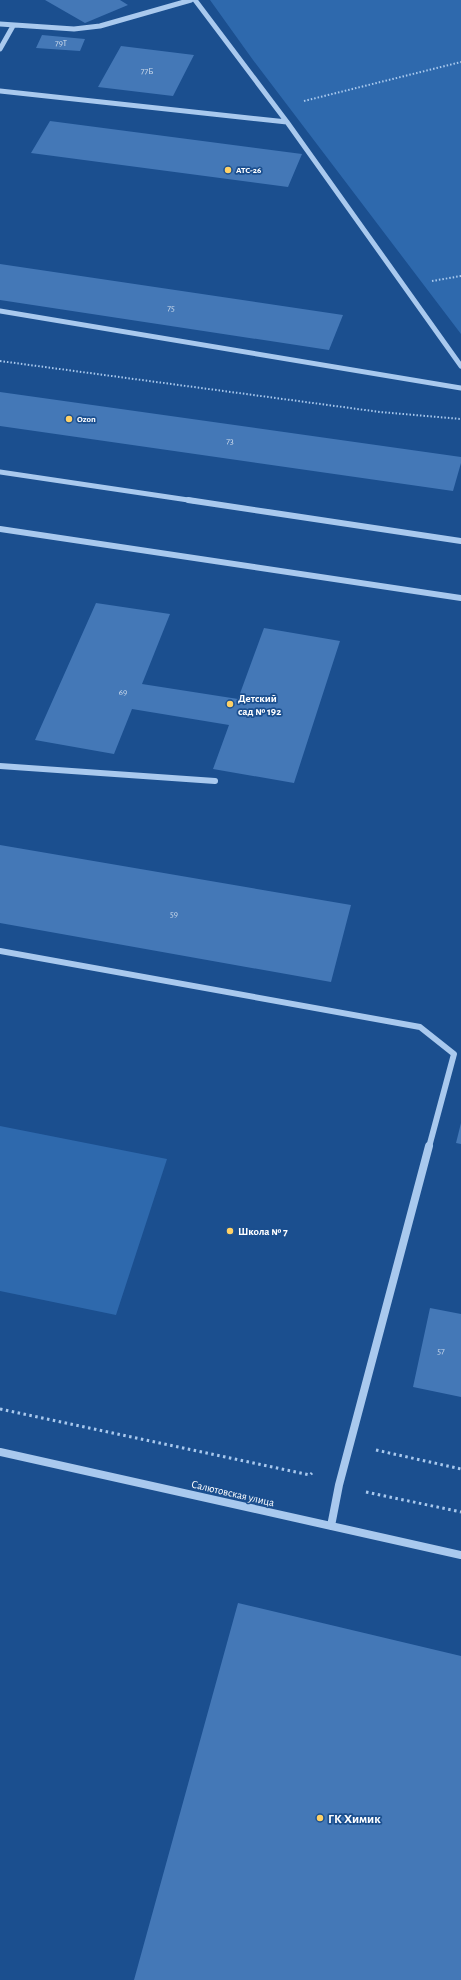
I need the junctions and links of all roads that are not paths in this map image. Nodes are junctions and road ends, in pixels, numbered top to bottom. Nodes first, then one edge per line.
1 (191, 0) edge
2 (194, 0) edge
3 (0, 24) edge
4 (13, 26) junction
5 (0, 48) edge
6 (0, 91) edge
7 (287, 122) junction
8 (0, 311) edge
9 (461, 366) edge
10 (461, 388) edge
11 (0, 472) edge
12 (0, 528) edge
13 (461, 541) edge
14 (461, 598) edge
15 (0, 766) edge
16 (215, 780) dead end
17 (0, 951) edge
18 (0, 1452) edge
19 (331, 1526) junction
20 (461, 1555) edge

1 - 4 street
2 - 7 street
3 - 4 street
4 - 5 street
6 - 7 street
7 - 9 street
8 - 10 street
11 - 13 street
12 - 14 street
15 - 16 street
17 - 19 street
18 - 19 street, Салютовская улица
19 - 20 street, Салютовская улица

